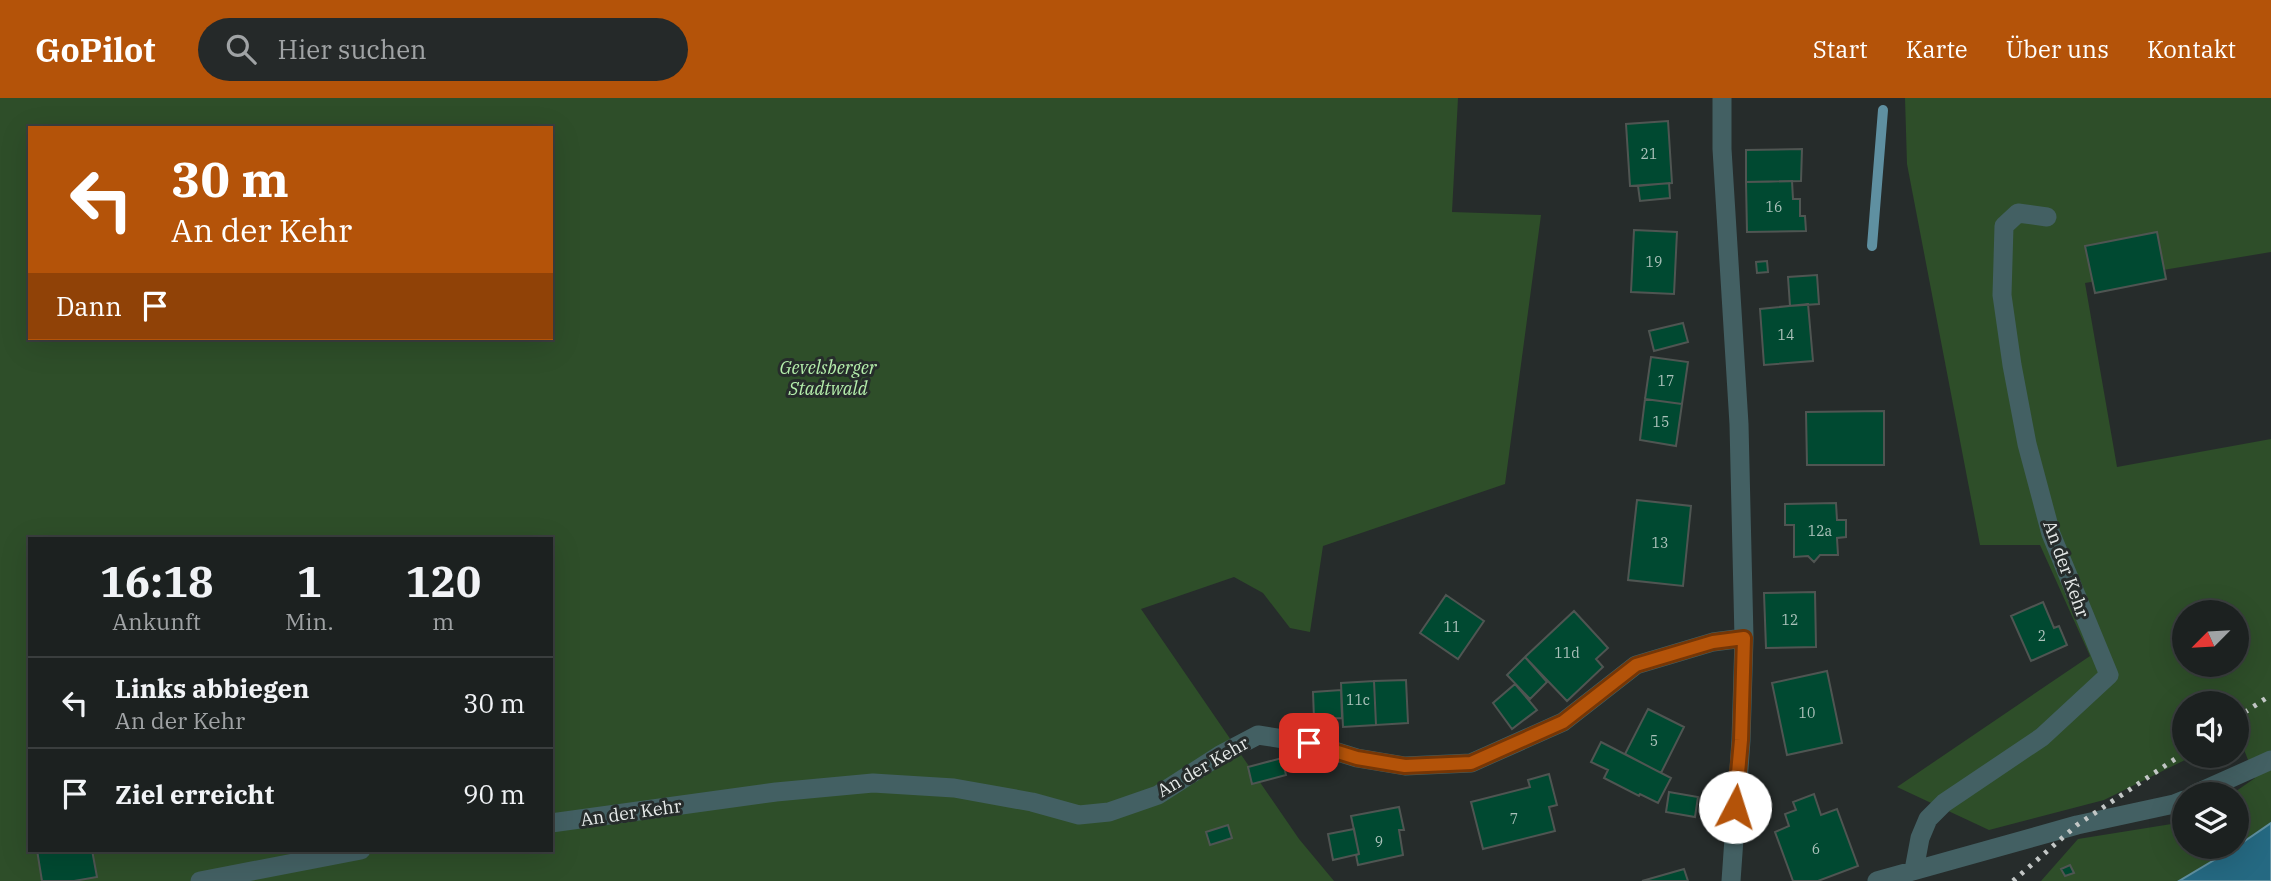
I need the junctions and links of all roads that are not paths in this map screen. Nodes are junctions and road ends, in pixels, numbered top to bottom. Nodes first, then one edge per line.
1 (1721, 98) edge
2 (2047, 217) dead end
3 (1744, 638) junction
4 (2271, 760) edge
5 (2222, 782) edge
6 (2172, 804) edge
7 (553, 823) edge
8 (351, 852) edge
9 (1914, 870) junction
10 (200, 881) edge
11 (1731, 881) edge
12 (1877, 881) edge

1 - 3 street
2 - 9 street, An der Kehr
3 - 7 street, An der Kehr
3 - 11 street
4 - 5 street
6 - 9 street
8 - 10 street
9 - 12 street

